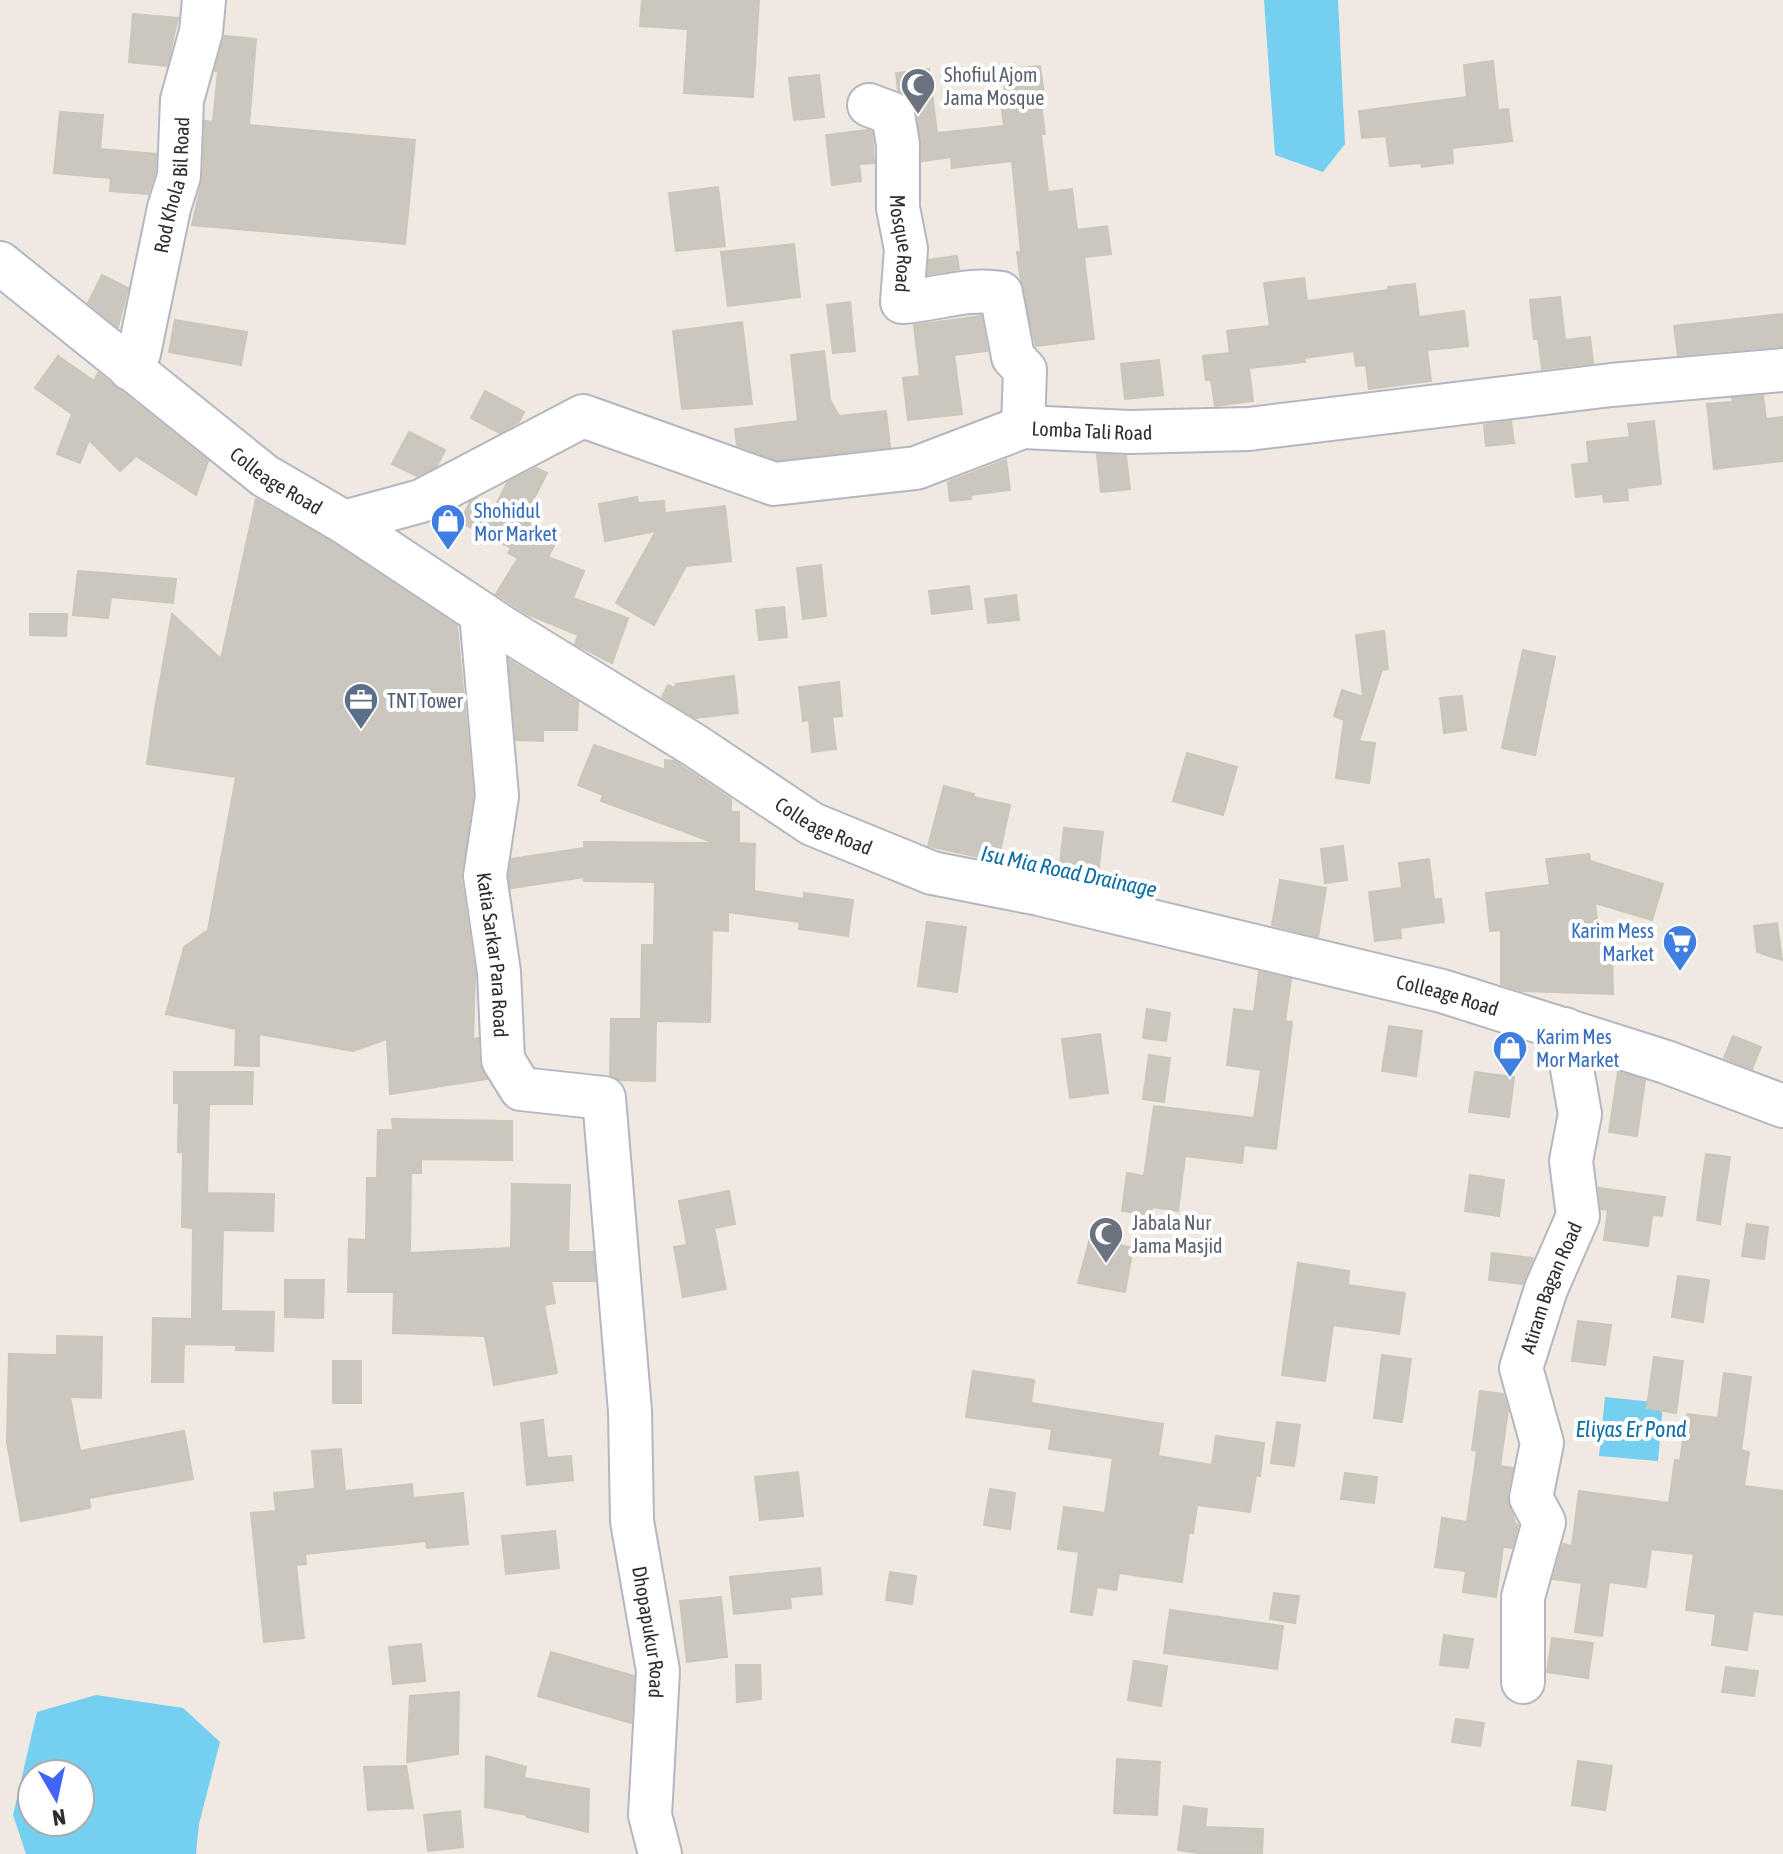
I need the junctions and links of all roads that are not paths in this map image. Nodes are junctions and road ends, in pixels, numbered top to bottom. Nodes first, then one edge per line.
1 (204, 0) edge
2 (869, 105) dead end
3 (0, 263) edge
4 (130, 369) junction
5 (1783, 370) edge
6 (1023, 427) junction
7 (344, 522) junction
8 (481, 613) junction
9 (1565, 1029) junction
10 (1783, 1106) edge
11 (630, 1411) joint
12 (1523, 1682) dead end
13 (660, 1854) edge

1 - 4 street, Rod Khola Bil Road
2 - 6 street, Mosque Road
3 - 4 street, Colleage Road
4 - 7 street, Colleage Road
5 - 6 street, Lomba Tali Road
6 - 7 street, Lomba Tali Road
7 - 8 street, Colleage Road
8 - 9 street, Colleage Road
8 - 11 street, Katia Sarkar Para Road
9 - 10 street, Colleage Road
9 - 12 street, Atiram Bagan Road
11 - 13 street, Dhopapukur Road

